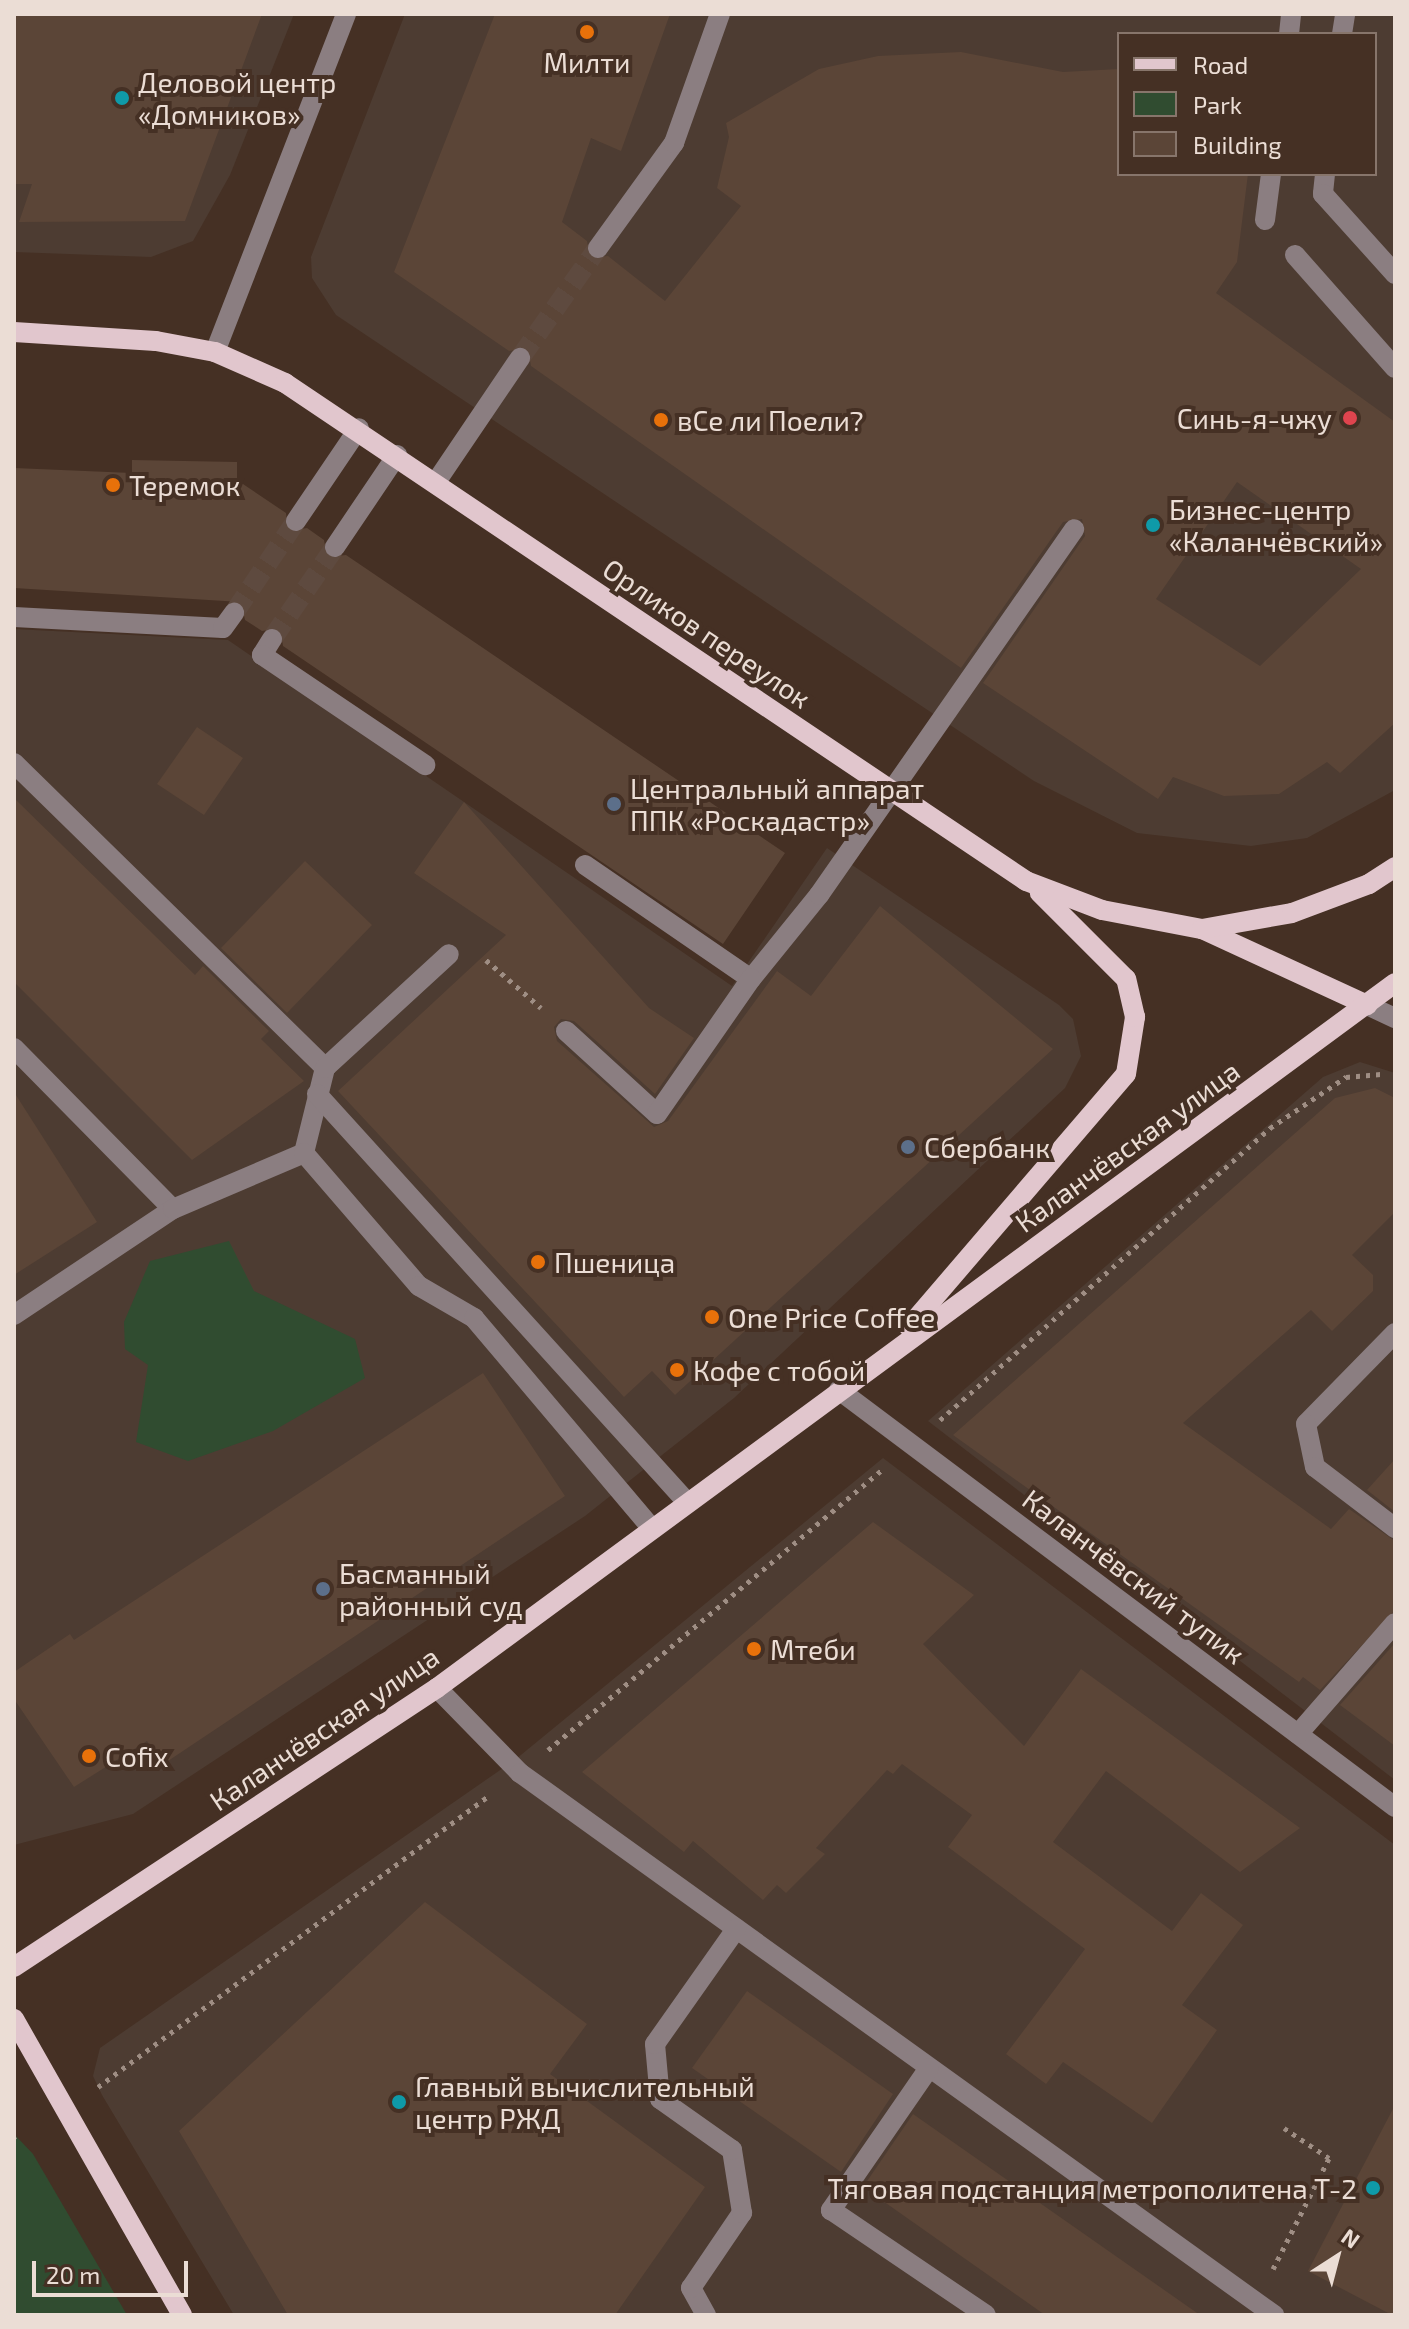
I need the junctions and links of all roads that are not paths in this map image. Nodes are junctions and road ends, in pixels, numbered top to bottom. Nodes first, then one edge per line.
1 (346, 14) edge
2 (720, 14) edge
3 (1271, 176) edge
4 (1325, 176) edge
5 (1265, 220) dead end
6 (598, 248) tunnel mouth
7 (1295, 255) dead end
8 (1395, 274) edge
9 (14, 332) edge
10 (215, 352) junction
11 (520, 358) tunnel mouth
12 (1395, 368) edge
13 (359, 428) junction
14 (397, 455) junction
15 (436, 482) junction
16 (296, 521) tunnel mouth
17 (1074, 529) dead end
18 (335, 547) tunnel mouth
19 (234, 613) tunnel mouth
20 (14, 617) edge
21 (272, 639) dead end
22 (14, 763) edge
23 (425, 765) dead end
24 (890, 792) junction
25 (585, 865) dead end
26 (1395, 867) edge
27 (1026, 881) junction
28 (1202, 929) junction
29 (449, 954) road end
30 (751, 979) junction
31 (1395, 983) edge
32 (1367, 1005) junction
33 (1395, 1018) edge
34 (566, 1031) road end
35 (14, 1048) edge
36 (325, 1068) junction
37 (317, 1094) junction
38 (304, 1153) junction
39 (173, 1209) junction
40 (14, 1315) edge
41 (1395, 1333) edge
42 (888, 1351) junction
43 (839, 1390) junction
44 (687, 1502) junction
45 (1395, 1528) edge
46 (652, 1529) junction
47 (1395, 1623) edge
48 (437, 1688) junction
49 (1298, 1734) junction
50 (1395, 1807) edge
51 (736, 1929) junction
52 (14, 1967) edge
53 (14, 2019) edge
54 (929, 2068) junction
55 (182, 2315) edge
56 (706, 2315) edge
57 (986, 2315) edge
58 (1274, 2315) edge

1 - 10 street
2 - 6 street
3 - 5 street
4 - 8 street
7 - 12 street
9 - 10 main road, Орликов переулок
10 - 13 main road, Орликов переулок
11 - 15 street
13 - 14 main road, Орликов переулок
13 - 16 street
14 - 15 main road, Орликов переулок
14 - 18 street
15 - 24 main road, Орликов переулок
17 - 24 street
19 - 20 street
21 - 23 street
22 - 36 street
24 - 27 main road, Орликов переулок
24 - 30 street
25 - 30 street
26 - 28 main road
27 - 28 main road, Орликов переулок
27 - 42 main road, Каланчёвская улица
28 - 32 main road, Орликов переулок
29 - 36 street
30 - 34 street
31 - 32 main road, Каланчёвская улица
32 - 33 street
32 - 42 main road, Каланчёвская улица
35 - 39 street
36 - 37 street
37 - 38 street
37 - 44 street
38 - 39 street
38 - 46 street
39 - 40 street
41 - 45 street
42 - 43 main road, Каланчёвская улица
43 - 44 main road, Каланчёвская улица
43 - 49 street, Каланчёвский тупик
44 - 46 main road, Каланчёвская улица
46 - 48 main road, Каланчёвская улица
47 - 49 street
48 - 51 street
48 - 52 main road, Каланчёвская улица
49 - 50 street, Каланчёвский тупик
51 - 54 street
51 - 56 street
53 - 55 main road
54 - 57 street
54 - 58 street

